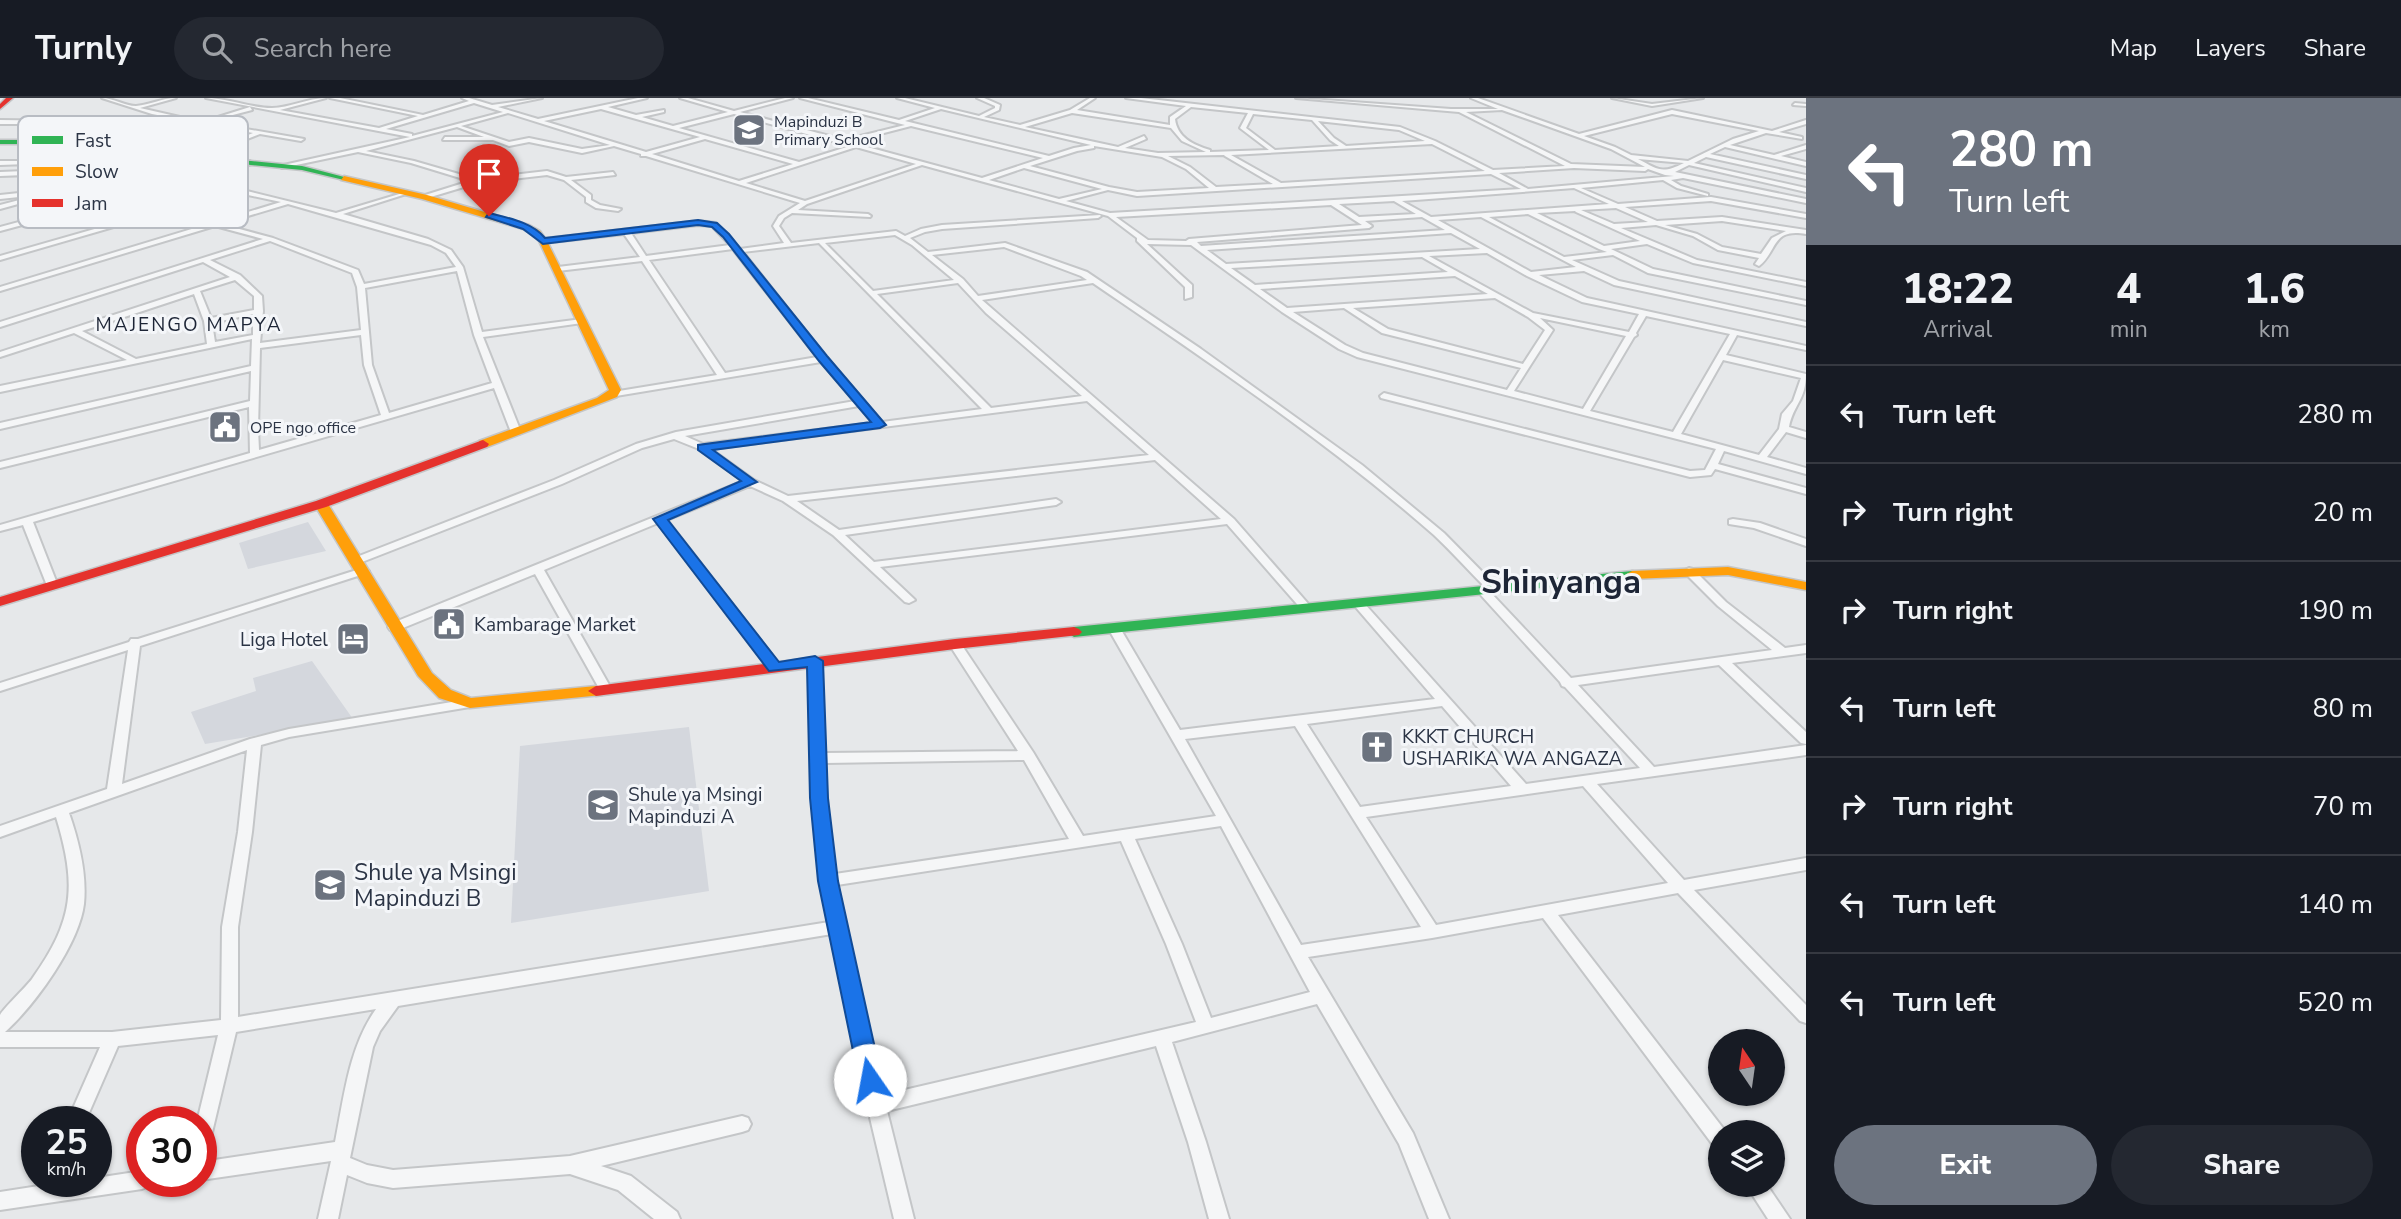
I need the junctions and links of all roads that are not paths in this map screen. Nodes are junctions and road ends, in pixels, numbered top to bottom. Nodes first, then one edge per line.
1 (10, 98) edge
2 (104, 98) edge
3 (174, 98) edge
4 (208, 98) edge
5 (254, 98) edge
6 (324, 98) edge
7 (332, 98) edge
8 (464, 98) edge
9 (540, 98) edge
10 (645, 98) edge
11 (682, 98) edge
12 (791, 98) edge
13 (802, 98) edge
14 (900, 98) edge
15 (979, 98) edge
16 (1093, 98) edge
17 (1128, 98) edge
18 (1298, 98) edge
19 (1473, 98) edge
20 (1614, 98) edge
21 (1701, 98) edge
22 (1213, 99) edge
23 (1315, 99) edge
24 (474, 101) junction
25 (591, 101) dead end
26 (232, 103) junction
27 (1339, 103) junction
28 (1795, 104) dead end
29 (1806, 104) edge
30 (1189, 106) junction
31 (0, 107) edge
32 (489, 107) junction
33 (603, 107) junction
34 (871, 107) dead end
35 (1202, 107) junction
36 (134, 108) junction
37 (255, 108) junction
38 (940, 108) junction
39 (1343, 109) dead end
40 (271, 110) junction
41 (1508, 110) junction
42 (662, 111) dead end
43 (857, 111) junction
44 (1072, 111) junction
45 (1460, 111) junction
46 (507, 112) junction
47 (733, 112) junction
48 (1251, 113) junction
49 (172, 116) edge
50 (224, 116) edge
51 (423, 116) junction
52 (1347, 116) dead end
53 (981, 117) junction
54 (635, 118) junction
55 (1313, 119) junction
56 (900, 121) junction
57 (0, 122) edge
58 (18, 122) edge
59 (534, 122) junction
60 (1806, 122) edge
61 (1351, 123) junction
62 (913, 124) junction
63 (458, 127) junction
64 (1018, 127) junction
65 (1174, 127) junction
66 (672, 128) junction
67 (248, 130) edge
68 (377, 130) junction
69 (261, 132) junction
70 (1770, 132) junction
71 (418, 136) junction
72 (1577, 136) junction
73 (248, 137) edge
74 (704, 137) junction
75 (1144, 138) dead end
76 (1800, 138) dead end
77 (301, 139) dead end
78 (445, 139) dead end
79 (495, 139) junction
80 (845, 141) junction
81 (0, 142) edge
82 (18, 142) edge
83 (1433, 142) junction
84 (859, 145) junction
85 (1724, 145) junction
86 (612, 146) junction
87 (1104, 147) junction
88 (1345, 148) junction
89 (1805, 148) edge
90 (1118, 150) junction
91 (359, 151) junction
92 (1275, 152) junction
93 (1221, 154) junction
94 (643, 155) junction
95 (1158, 155) junction
96 (1705, 155) junction
97 (1628, 156) junction
98 (1773, 157) junction
99 (1049, 158) junction
100 (1688, 162) junction
101 (0, 163) edge
102 (18, 163) edge
103 (250, 163) edge
104 (924, 163) junction
105 (800, 164) junction
106 (1806, 164) edge
107 (282, 166) junction
108 (1572, 166) junction
109 (1026, 167) junction
110 (18, 170) edge
111 (1654, 170) junction
112 (1490, 171) junction
113 (11, 173) junction
114 (18, 173) edge
115 (1731, 173) junction
116 (0, 174) edge
117 (613, 174) dead end
118 (1666, 176) junction
119 (1806, 177) edge
120 (566, 179) junction
121 (983, 180) junction
122 (476, 181) junction
123 (1708, 182) junction
124 (739, 183) junction
125 (1311, 183) junction
126 (1280, 185) junction
127 (1574, 187) junction
128 (1108, 189) junction
129 (1214, 189) junction
130 (1321, 190) dead end
131 (1527, 190) junction
132 (1806, 190) edge
133 (248, 193) edge
134 (404, 193) junction
135 (1157, 193) junction
136 (0, 197) edge
137 (18, 197) edge
138 (424, 197) junction
139 (1332, 199) junction
140 (1394, 199) junction
141 (1165, 200) dead end
142 (1719, 200) junction
143 (1058, 201) junction
144 (1806, 201) edge
145 (18, 202) edge
146 (288, 202) junction
147 (805, 203) junction
148 (1746, 204) junction
149 (1174, 206) dead end
150 (1615, 206) junction
151 (0, 207) edge
152 (618, 209) dead end
153 (1574, 209) junction
154 (789, 211) junction
155 (1183, 212) junction
156 (1528, 212) junction
157 (338, 214) junction
158 (248, 215) edge
159 (1109, 215) junction
160 (1480, 215) junction
161 (868, 216) dead end
162 (1806, 216) edge
163 (1427, 217) junction
164 (1713, 218) junction
165 (1357, 219) junction
166 (1654, 222) junction
167 (18, 224) edge
168 (1369, 226) junction
169 (1612, 226) junction
170 (102, 228) edge
171 (206, 228) edge
172 (228, 228) edge
173 (0, 229) edge
174 (626, 231) junction
175 (1453, 231) junction
176 (1805, 231) edge
177 (1390, 236) junction
178 (905, 238) junction
179 (271, 239) junction
180 (1139, 239) junction
181 (543, 241) junction
182 (1189, 241) junction
183 (821, 242) junction
184 (1402, 242) dead end
185 (1646, 242) junction
186 (789, 245) junction
187 (1200, 248) junction
188 (1414, 248) dead end
189 (1601, 248) junction
190 (735, 249) junction
191 (1489, 251) junction
192 (926, 254) junction
193 (1612, 254) junction
194 (1424, 255) junction
195 (1763, 257) junction
196 (0, 258) edge
197 (645, 258) junction
198 (1563, 259) junction
199 (206, 261) junction
200 (1222, 266) junction
201 (1584, 269) junction
202 (458, 270) junction
203 (558, 270) junction
204 (1458, 274) junction
205 (1530, 274) junction
206 (1754, 274) junction
207 (237, 277) junction
208 (960, 281) junction
209 (1093, 281) junction
210 (1711, 284) junction
211 (1806, 284) edge
212 (1252, 287) junction
213 (362, 288) junction
214 (0, 289) edge
215 (197, 292) junction
216 (872, 293) junction
217 (1500, 296) junction
218 (1188, 297) dead end
219 (978, 298) junction
220 (1806, 303) edge
221 (1707, 304) junction
222 (1345, 306) junction
223 (1285, 310) junction
224 (259, 311) junction
225 (1644, 313) junction
226 (1531, 315) junction
227 (1559, 320) junction
228 (208, 321) junction
229 (582, 321) junction
230 (1793, 322) junction
231 (1806, 324) edge
232 (0, 325) edge
233 (1549, 330) junction
234 (76, 331) junction
235 (364, 332) junction
236 (1735, 332) junction
237 (478, 335) junction
238 (1633, 335) junction
239 (257, 341) junction
240 (212, 345) junction
241 (1790, 345) junction
242 (1806, 348) edge
243 (0, 355) edge
244 (1722, 357) junction
245 (823, 359) junction
246 (134, 361) junction
247 (1526, 367) junction
248 (256, 368) junction
249 (722, 375) junction
250 (1806, 377) edge
251 (496, 385) junction
252 (0, 389) edge
253 (1509, 393) junction
254 (613, 395) junction
255 (1384, 396) dead end
256 (1090, 398) junction
257 (1802, 399) edge
258 (253, 403) junction
259 (859, 403) junction
260 (988, 410) junction
261 (1585, 412) junction
262 (386, 416) junction
263 (880, 425) junction
264 (0, 426) edge
265 (1784, 429) junction
266 (516, 432) junction
267 (676, 435) junction
268 (1676, 435) junction
269 (1806, 435) edge
270 (702, 447) junction
271 (1721, 448) junction
272 (255, 456) junction
273 (1160, 457) junction
274 (1761, 459) junction
275 (0, 465) edge
276 (1711, 465) junction
277 (1806, 471) edge
278 (750, 482) junction
279 (1806, 491) edge
280 (787, 499) junction
281 (1056, 502) dead end
282 (321, 503) junction
283 (660, 519) junction
284 (27, 520) junction
285 (1230, 522) junction
286 (1733, 522) dead end
287 (0, 528) edge
288 (836, 533) junction
289 (1806, 543) edge
290 (360, 565) junction
291 (873, 565) junction
292 (538, 569) junction
293 (1689, 571) junction
294 (52, 586) junction
295 (1806, 586) edge
296 (1488, 590) junction
297 (909, 600) dead end
298 (0, 602) edge
299 (1359, 604) junction
300 (1307, 609) junction
301 (394, 626) junction
302 (1114, 628) junction
303 (135, 642) junction
304 (955, 644) junction
305 (1806, 649) edge
306 (1782, 652) junction
307 (815, 661) junction
308 (1723, 662) junction
309 (775, 667) junction
310 (1566, 683) junction
311 (0, 687) edge
312 (606, 690) junction
313 (470, 702) junction
314 (1443, 702) junction
315 (1298, 720) junction
316 (1176, 735) junction
317 (1806, 740) edge
318 (255, 742) junction
319 (1806, 751) edge
320 (1028, 755) junction
321 (818, 758) junction
322 (1652, 773) junction
323 (1586, 781) junction
324 (1521, 788) junction
325 (114, 790) junction
326 (61, 809) junction
327 (1355, 813) junction
328 (1225, 820) junction
329 (0, 832) edge
330 (1125, 834) junction
331 (1078, 841) junction
332 (1806, 864) edge
333 (828, 881) junction
334 (1680, 886) junction
335 (1547, 912) junction
336 (839, 927) junction
337 (1432, 932) junction
338 (1297, 951) junction
339 (1321, 996) junction
340 (392, 1001) junction
341 (1806, 1016) edge
342 (229, 1026) junction
343 (0, 1027) edge
344 (1206, 1027) junction
345 (1162, 1037) junction
346 (0, 1040) edge
347 (112, 1040) junction
348 (876, 1105) junction
349 (83, 1106) edge
350 (210, 1106) edge
351 (1708, 1123) edge
352 (742, 1124) dead end
353 (342, 1157) junction
354 (569, 1165) junction
355 (217, 1169) edge
356 (21, 1195) edge
357 (1764, 1197) edge
358 (0, 1201) edge
359 (328, 1219) edge
360 (670, 1219) edge
361 (904, 1219) edge
362 (1219, 1219) edge
363 (1439, 1219) edge
364 (1780, 1219) edge

1 - 31 street
2 - 36 street
3 - 36 street
4 - 26 street
5 - 26 street
6 - 40 street
7 - 51 street
8 - 24 street
9 - 32 street
10 - 33 street
11 - 47 street
12 - 47 street
13 - 43 street
14 - 38 street
15 - 53 street
16 - 44 street
17 - 30 street
18 - 23 street
19 - 41 street
20 - 21 street
22 - 35 street
23 - 27 street
24 - 32 street
24 - 51 street
25 - 33 street
26 - 37 street
27 - 39 street
27 - 45 street
28 - 29 street
30 - 35 street
30 - 65 street
32 - 46 street
33 - 54 street
33 - 59 street
34 - 43 street
35 - 48 street
36 - 49 street
37 - 40 street
37 - 50 street
38 - 53 street
38 - 56 street
40 - 68 street
41 - 45 street
41 - 72 street
42 - 54 street
43 - 56 street
44 - 64 street
44 - 65 street
45 - 108 street
46 - 59 street
46 - 63 street
47 - 66 street
47 - 80 street
48 - 55 street
48 - 92 street
51 - 68 street
52 - 61 street
53 - 64 street
54 - 66 street
55 - 61 street
55 - 88 street
56 - 62 street
57 - 58 street
59 - 86 street
60 - 70 street
61 - 83 street
62 - 80 street
62 - 99 street
63 - 71 street
63 - 79 street
64 - 87 street
65 - 93 street
66 - 74 street
67 - 69 street
68 - 71 street
69 - 73 street
69 - 77 street
70 - 72 street
70 - 76 street
70 - 85 street
71 - 91 street
72 - 97 street
74 - 94 street
74 - 105 street
75 - 90 street
78 - 79 street
79 - 86 street
80 - 84 street
81 - 82 street
83 - 88 street
83 - 112 street
84 - 104 street
84 - 105 street
85 - 96 street
85 - 98 street
86 - 94 street
87 - 90 street
87 - 99 street
88 - 92 street
89 - 98 street
90 - 95 street
91 - 107 street
91 - 122 street
92 - 93 street
93 - 95 street
93 - 126 street
94 - 124 street
95 - 129 street
96 - 100 street
96 - 119 street
97 - 100 street
97 - 111 street
98 - 106 street
99 - 109 street
100 - 115 street
100 - 118 street
101 - 102 street
103 - 107 street
104 - 121 street
104 - 147 street
105 - 124 street
107 - 134 street
108 - 111 street
108 - 112 street
109 - 121 street
109 - 128 street
110 - 113 street
111 - 118 street
112 - 125 street
112 - 131 street
113 - 114 street
113 - 116 street
115 - 123 street
115 - 132 street
117 - 120 street
118 - 123 street
118 - 127 street
118 - 142 street
120 - 122 street
120 - 152 street
121 - 143 street
122 - 138 street
123 - 144 street
124 - 147 street
125 - 126 street
125 - 130 street
126 - 129 street
127 - 131 street
127 - 150 street
128 - 135 street
128 - 143 street
129 - 135 street
131 - 140 street
133 - 146 street
134 - 138 street
134 - 157 street
135 - 141 street
136 - 137 street
138 - 181 street
139 - 140 street
139 - 155 street
139 - 165 street
140 - 163 street
142 - 148 street
142 - 150 street
143 - 159 street
145 - 151 street
146 - 157 street
146 - 158 street
147 - 154 street
148 - 162 street
148 - 164 street
149 - 155 street
150 - 153 street
150 - 166 street
153 - 156 street
153 - 169 street
154 - 161 street
154 - 186 street
155 - 159 street
156 - 160 street
156 - 189 street
157 - 202 street
159 - 178 street
159 - 180 street
160 - 163 street
160 - 198 street
163 - 165 street
163 - 175 street
164 - 166 street
164 - 176 street
165 - 168 street
166 - 169 street
166 - 195 street
167 - 173 street
168 - 177 street
168 - 182 street
169 - 185 street
170 - 196 street
171 - 214 street
172 - 179 street
174 - 181 street
174 - 190 street
174 - 197 street
175 - 177 street
175 - 191 street
176 - 195 street
177 - 184 street
177 - 187 street
178 - 183 street
178 - 192 street
179 - 199 street
179 - 213 street
180 - 182 street
180 - 218 street
181 - 203 street
182 - 187 street
183 - 186 street
183 - 216 street
185 - 189 street
185 - 206 street
186 - 190 street
187 - 200 street
188 - 194 street
189 - 193 street
190 - 197 street
190 - 245 street
191 - 194 street
191 - 205 street
192 - 208 street
192 - 209 street
193 - 198 street
193 - 210 street
194 - 200 street
194 - 204 street
195 - 206 street
197 - 203 street
197 - 249 street
198 - 201 street
199 - 207 street
199 - 232 street
200 - 212 street
201 - 205 street
201 - 221 street
202 - 213 street
202 - 237 street
203 - 229 street
204 - 212 street
204 - 217 street
205 - 225 street
206 - 211 street
207 - 215 street
207 - 224 street
208 - 216 street
208 - 219 street
209 - 219 street
209 - 296 street
210 - 220 street
210 - 221 street
212 - 223 street
213 - 235 street
215 - 228 street
215 - 234 street
216 - 260 street
217 - 222 street
217 - 226 street
219 - 256 street
221 - 230 street
222 - 223 street
222 - 247 street
223 - 253 street
224 - 228 street
224 - 239 street
225 - 236 street
225 - 238 street
226 - 227 street
226 - 233 street
227 - 233 street
227 - 238 street
228 - 240 street
229 - 237 street
229 - 254 street
230 - 231 street
230 - 241 street
233 - 247 street
234 - 243 street
234 - 246 street
235 - 239 street
235 - 262 street
236 - 241 street
236 - 244 street
237 - 251 street
238 - 261 street
239 - 240 street
239 - 248 street
240 - 246 street
241 - 242 street
244 - 250 street
244 - 268 street
245 - 249 street
245 - 259 street
246 - 252 street
247 - 253 street
248 - 258 street
248 - 264 street
249 - 254 street
250 - 257 street
251 - 262 street
251 - 266 street
253 - 261 street
254 - 266 street
255 - 276 street
256 - 260 street
256 - 273 street
257 - 265 street
258 - 272 street
258 - 275 street
259 - 263 street
259 - 267 street
260 - 263 street
261 - 268 street
262 - 272 street
263 - 270 street
265 - 269 street
265 - 274 street
266 - 282 street
267 - 270 street
267 - 290 street
268 - 271 street
270 - 278 street
271 - 274 street
271 - 276 street
272 - 284 street
273 - 280 street
273 - 285 street
274 - 277 street
276 - 279 street
278 - 280 street
278 - 283 street
280 - 288 street
281 - 288 street
282 - 290 street
282 - 294 street
283 - 292 street
283 - 309 street
284 - 287 street
284 - 294 street
285 - 291 street
285 - 300 street
286 - 289 street
288 - 291 street
290 - 301 street
290 - 303 street
291 - 297 street
292 - 301 street
292 - 312 street
293 - 295 street
293 - 296 street
293 - 306 street
294 - 298 street
296 - 299 street
296 - 310 street
299 - 300 street
299 - 314 street
300 - 302 street
301 - 313 street
302 - 304 street
302 - 316 street
303 - 311 street
303 - 325 street
304 - 307 street
304 - 320 street
305 - 306 street
306 - 308 street
307 - 309 street
307 - 321 street
308 - 310 street
308 - 317 street
309 - 312 street
310 - 322 street
312 - 313 street
313 - 318 street
314 - 315 street
314 - 324 street
315 - 316 street
315 - 327 street
316 - 328 street
318 - 325 street
318 - 342 street
319 - 322 street
320 - 321 street
320 - 331 street
321 - 333 street
322 - 323 street
323 - 324 street
323 - 334 street
324 - 327 street
325 - 326 street
326 - 329 street
326 - 343 street
327 - 337 street
328 - 330 street
328 - 338 street
330 - 331 street
330 - 344 street
331 - 333 street
332 - 334 street
333 - 336 street
334 - 335 street
334 - 341 street
335 - 337 street
335 - 351 street
336 - 340 street
336 - 348 street
337 - 338 street
338 - 339 street
339 - 344 street
339 - 363 street
340 - 342 street
340 - 353 street
342 - 347 street
342 - 350 street
344 - 345 street
345 - 348 street
345 - 362 street
346 - 347 street
347 - 349 street
348 - 361 street
352 - 354 street
353 - 354 street
353 - 355 street
353 - 359 street
354 - 360 street
356 - 358 street
357 - 364 street

